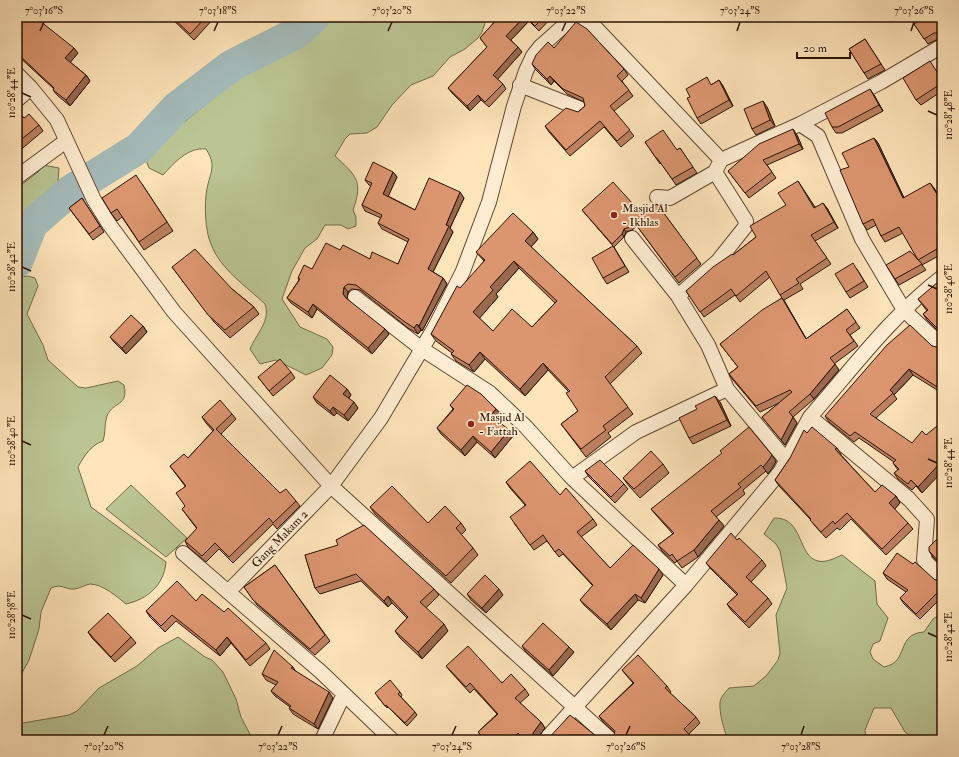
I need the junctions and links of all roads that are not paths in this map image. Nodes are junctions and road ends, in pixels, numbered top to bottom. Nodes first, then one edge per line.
1 (575, 18) edge
2 (942, 46) edge
3 (17, 74) edge
4 (520, 85) junction
5 (30, 88) junction
6 (17, 100) edge
7 (581, 108) edge
8 (800, 124) junction
9 (66, 141) junction
10 (718, 166) junction
11 (17, 177) edge
12 (657, 197) dead end
13 (632, 238) dead end
14 (942, 277) edge
15 (678, 296) junction
16 (355, 297) dead end
17 (904, 310) junction
18 (942, 346) edge
19 (422, 349) junction
20 (727, 389) junction
21 (810, 417) junction
22 (787, 461) junction
23 (572, 478) junction
24 (331, 486) junction
25 (183, 553) dead end
26 (942, 578) edge
27 (686, 585) junction
28 (228, 592) junction
29 (344, 694) junction
30 (574, 706) junction
31 (322, 740) edge
32 (392, 740) edge
33 (545, 740) edge
34 (611, 740) edge

1 - 4 street, Gang Makam 2
1 - 10 street
2 - 8 street
3 - 5 street
4 - 7 street
4 - 19 street, Gang Makam 2
5 - 6 street
5 - 9 street
8 - 10 street
8 - 17 street
9 - 11 street
9 - 24 street
10 - 12 street
10 - 15 street
13 - 15 street
14 - 17 street
15 - 20 street
16 - 19 street
17 - 18 street
17 - 21 street
19 - 23 street
19 - 24 street, Gang Makam 2
20 - 22 street
20 - 23 street
21 - 22 street
21 - 26 street
22 - 27 street
23 - 27 street
24 - 28 street, Gang Makam 2
24 - 30 street
25 - 28 street
27 - 30 street
28 - 29 street
29 - 31 street
29 - 32 street
30 - 33 street
30 - 34 street

